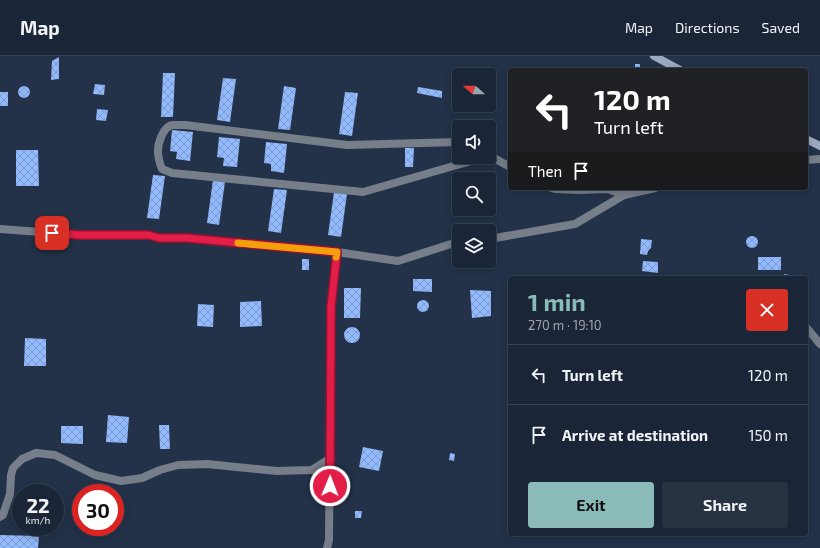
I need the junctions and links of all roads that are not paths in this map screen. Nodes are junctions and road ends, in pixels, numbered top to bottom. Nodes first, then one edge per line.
1 (654, 56) edge
2 (676, 68) edge
3 (808, 140) edge
4 (452, 142) edge
5 (820, 146) edge
6 (820, 159) edge
7 (496, 160) edge
8 (808, 160) edge
9 (460, 164) edge
10 (508, 166) edge
11 (611, 190) edge
12 (646, 190) edge
13 (624, 195) junction
14 (0, 229) edge
15 (496, 239) edge
16 (452, 244) edge
17 (337, 252) junction
18 (808, 329) edge
19 (820, 344) edge
20 (331, 458) junction
21 (0, 517) edge
22 (327, 548) edge

1 - 2 main road
3 - 5 main road
4 - 9 street
6 - 8 street
7 - 10 street
11 - 13 street
12 - 13 street
13 - 15 street
14 - 17 street
16 - 17 street
17 - 20 street
18 - 19 street
20 - 21 street
20 - 22 street

